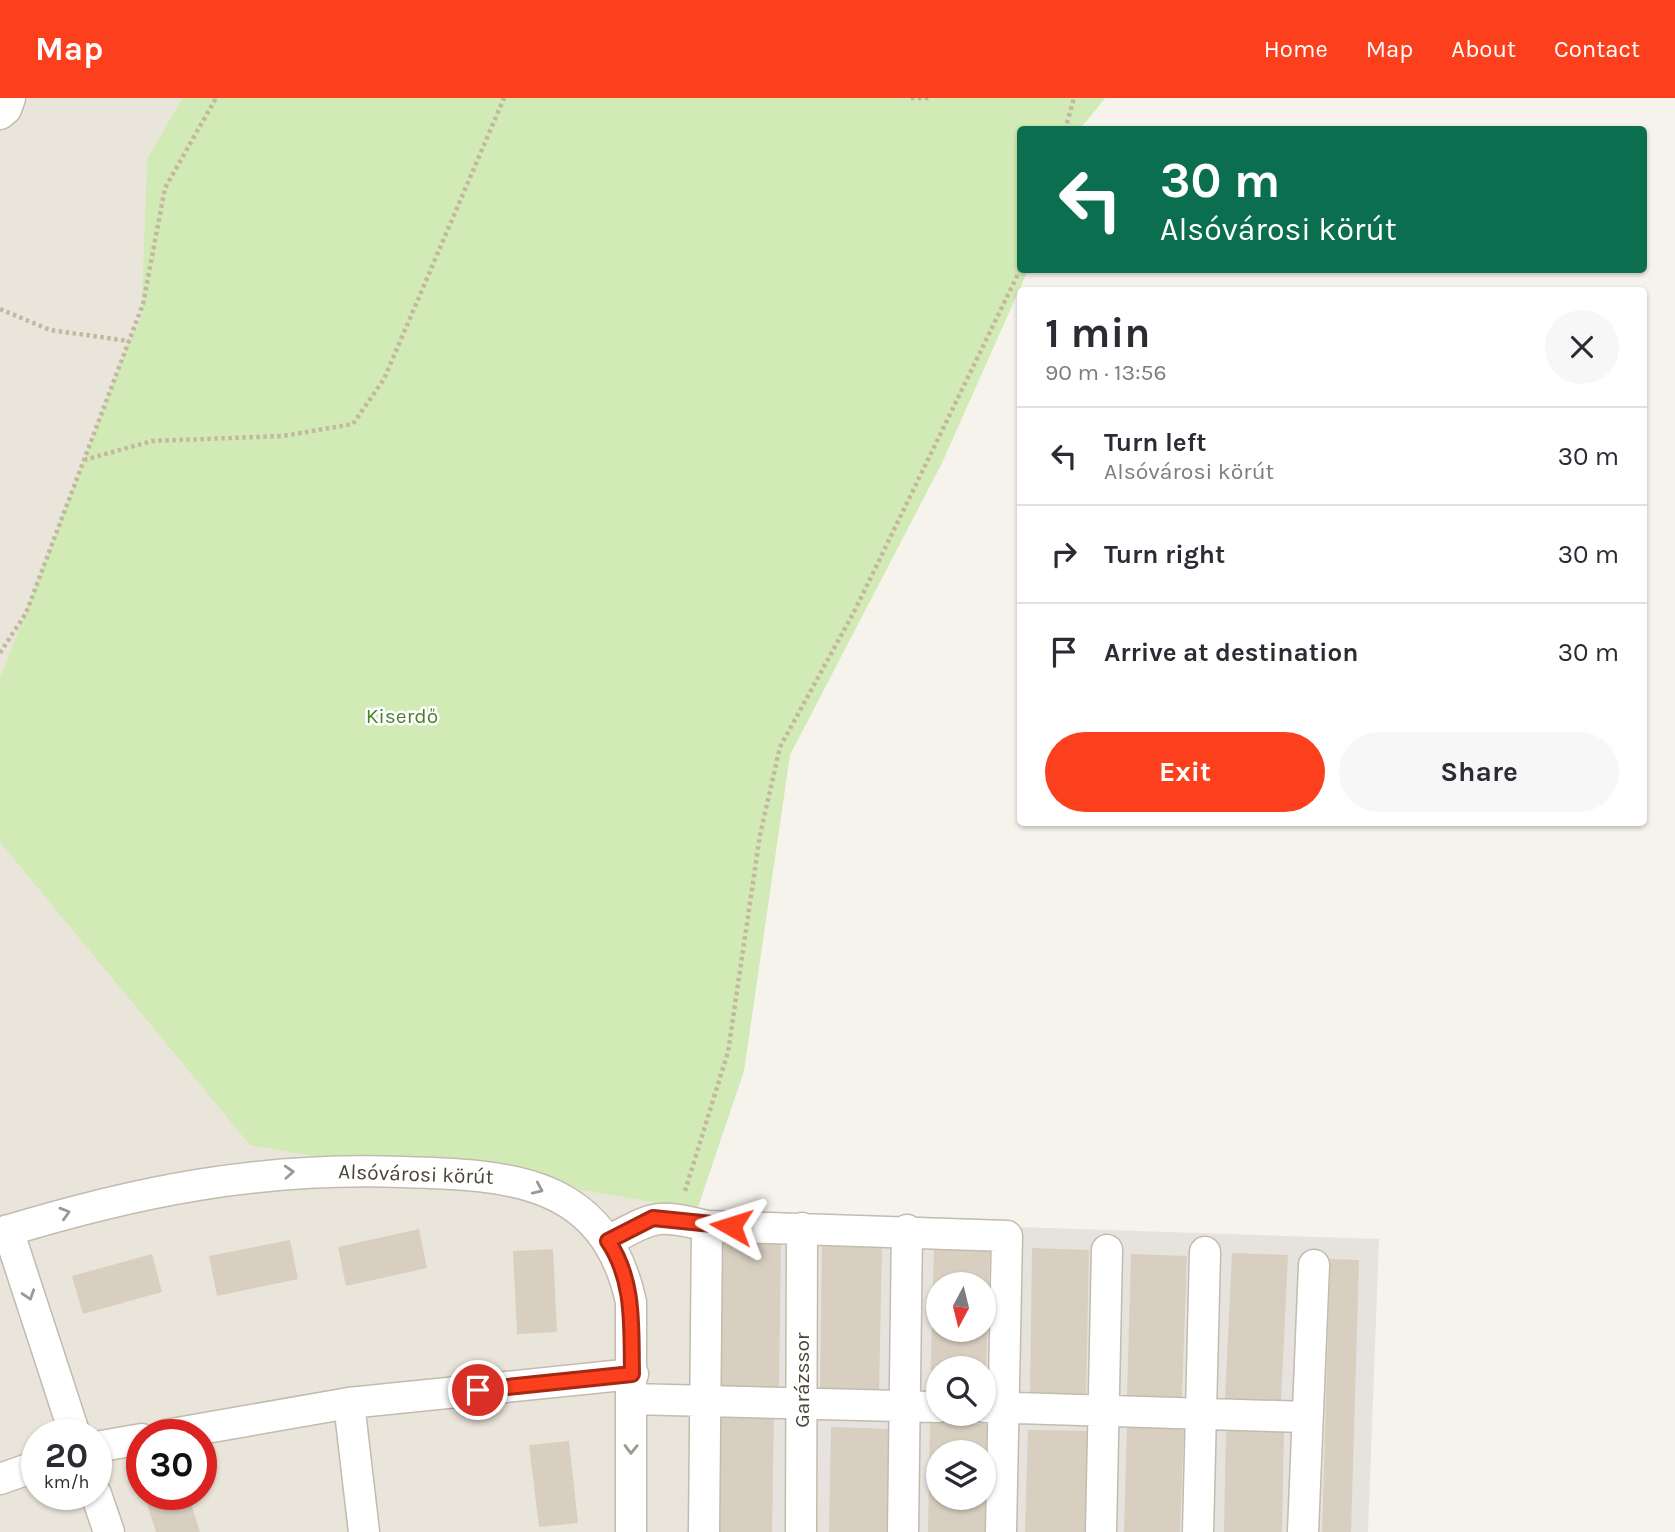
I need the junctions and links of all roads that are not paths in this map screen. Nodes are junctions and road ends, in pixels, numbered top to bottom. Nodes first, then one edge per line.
1 (10, 98) edge
2 (0, 114) edge
3 (707, 1226) junction
4 (802, 1228) junction
5 (907, 1230) junction
6 (4, 1232) edge
7 (608, 1241) junction
8 (1107, 1250) dead end
9 (1205, 1252) dead end
10 (1314, 1265) dead end
11 (996, 1371) edge
12 (632, 1387) junction
13 (706, 1400) junction
14 (802, 1402) junction
15 (349, 1403) junction
16 (905, 1406) junction
17 (926, 1407) edge
18 (996, 1408) edge
19 (1104, 1410) junction
20 (1200, 1413) junction
21 (1306, 1417) junction
22 (69, 1419) edge
23 (217, 1426) edge
24 (994, 1426) edge
25 (21, 1472) edge
26 (0, 1479) edge
27 (101, 1510) edge
28 (109, 1532) edge
29 (364, 1532) edge
30 (631, 1532) edge
31 (704, 1532) edge
32 (801, 1532) edge
33 (903, 1532) edge
34 (1001, 1532) edge
35 (1101, 1532) edge
36 (1198, 1532) edge
37 (1303, 1532) edge

1 - 2 street
3 - 4 street
3 - 7 street
3 - 13 street
4 - 5 street
4 - 14 street, Garázssor
5 - 11 street
5 - 16 street
6 -> 7 street, Alsóvárosi körút
6 -> 22 street
7 - 12 street, Alsóvárosi körút
8 - 19 street
9 - 20 street
10 - 21 street
12 - 13 street
12 - 15 street
12 -> 30 street, Alsóvárosi körút
13 - 14 street
13 - 31 street
14 - 16 street
14 - 32 street, Garázssor
15 - 23 street
15 - 29 street
16 - 17 street
16 - 33 street
18 - 19 street
19 - 20 street
19 - 35 street
20 - 21 street
20 - 36 street
21 - 37 street
24 - 34 street
25 - 26 street
27 - 28 street

